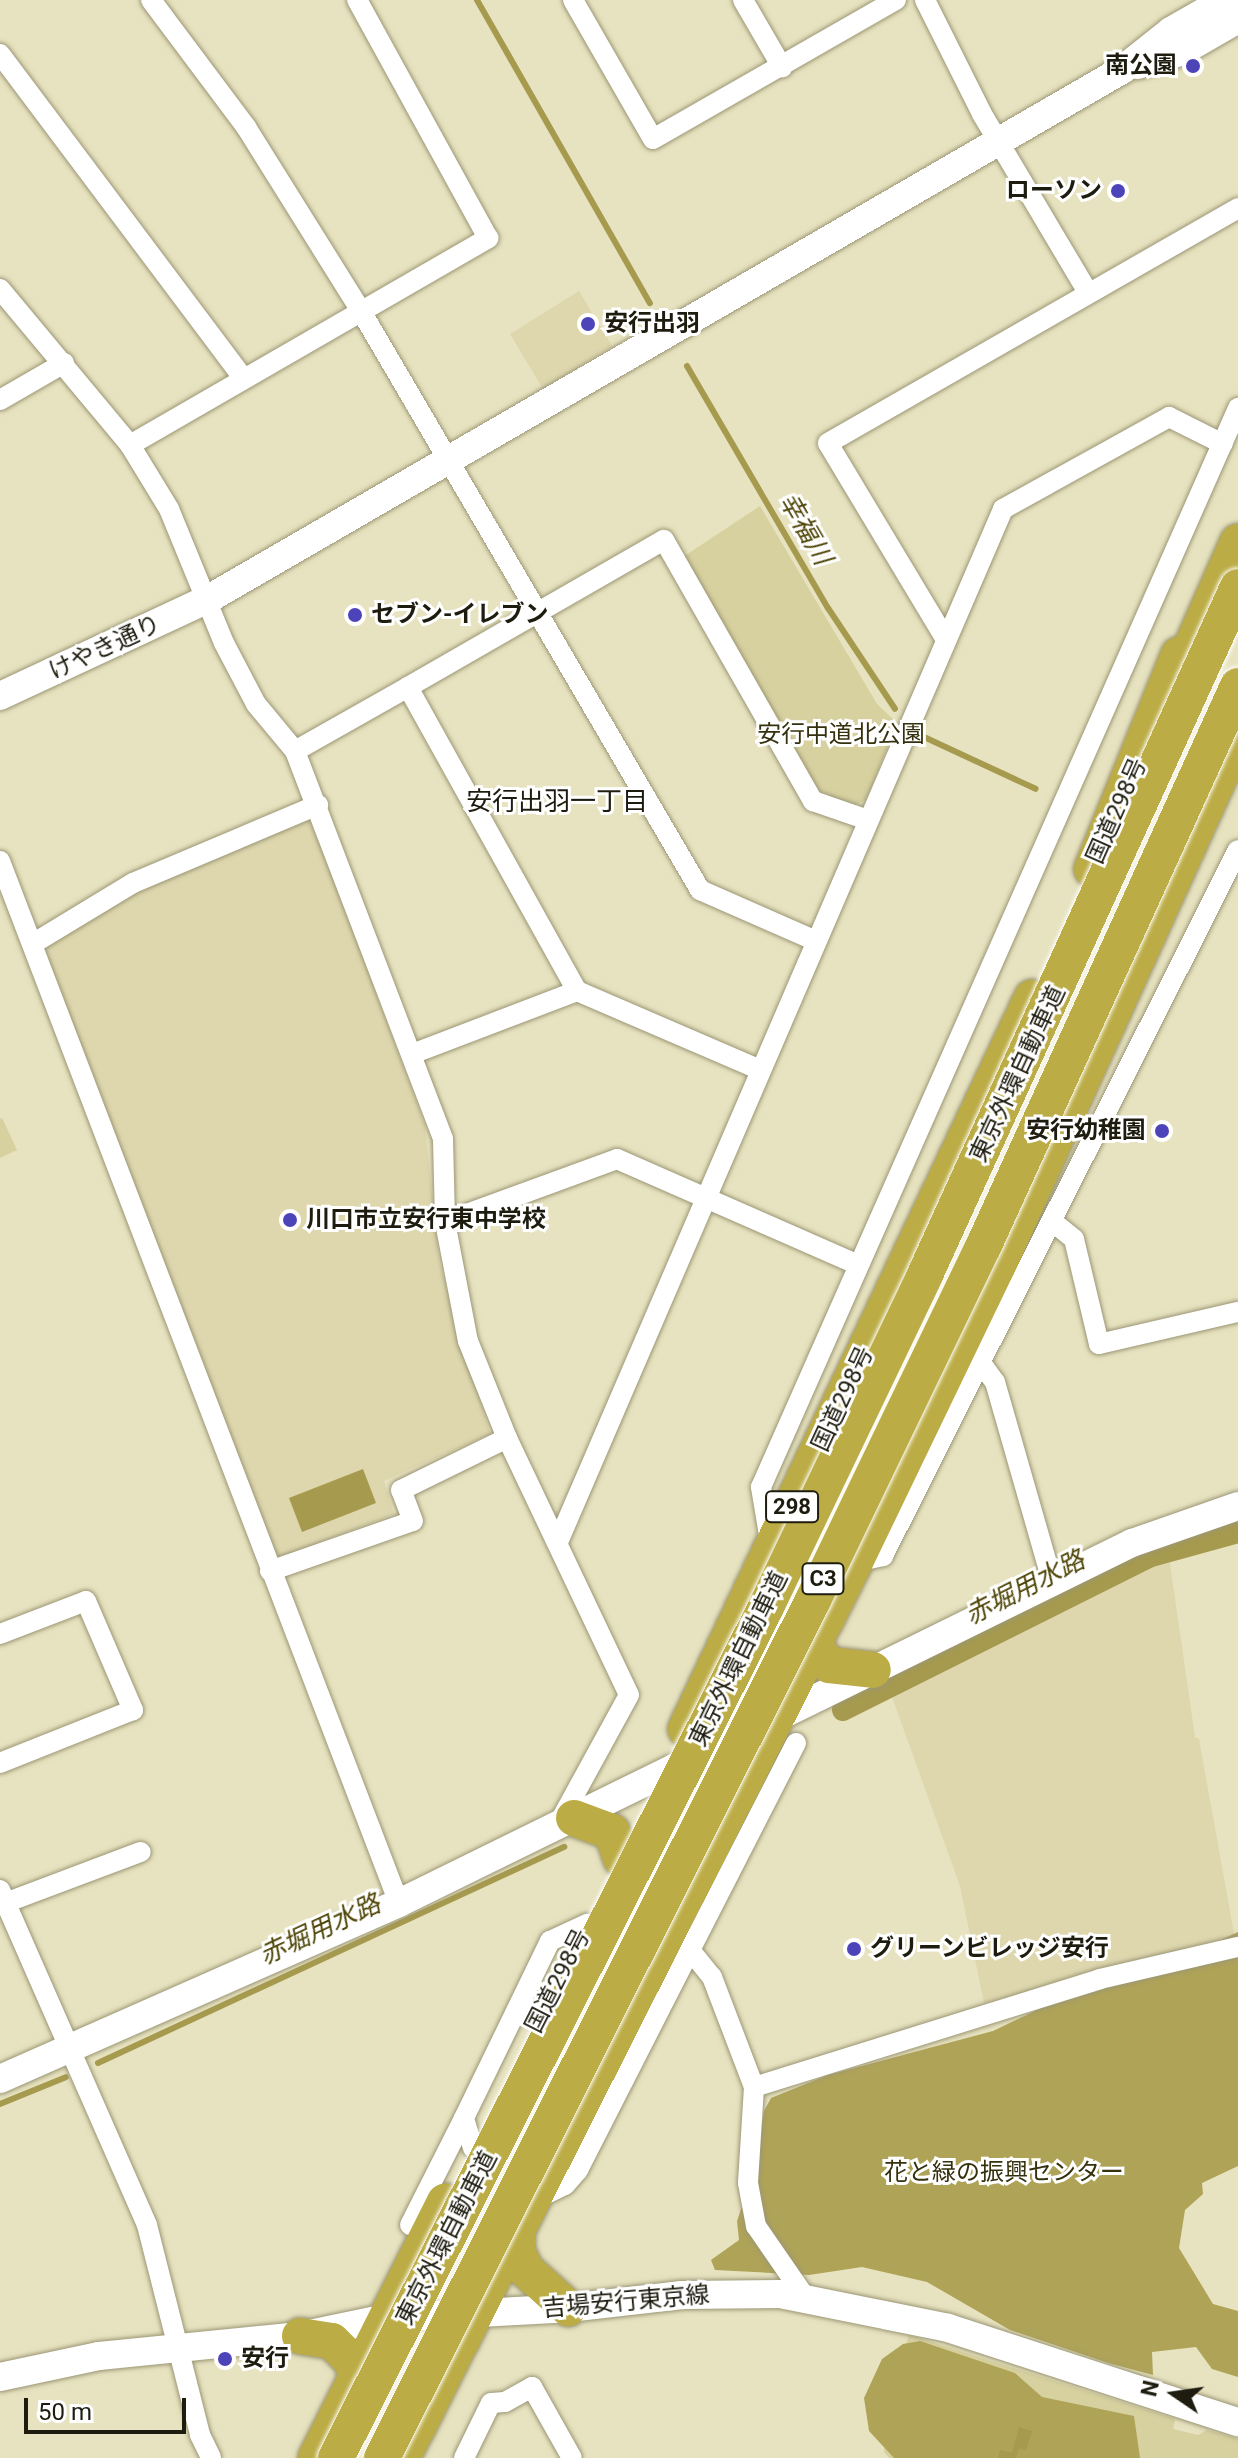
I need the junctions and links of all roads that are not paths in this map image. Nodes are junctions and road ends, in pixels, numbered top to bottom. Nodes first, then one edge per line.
1 (151, 0) edge
2 (357, 0) edge
3 (573, 0) edge
4 (743, 0) edge
5 (896, 0) edge
6 (925, 0) edge
7 (1225, 0) edge
8 (1238, 19) edge
9 (0, 54) edge
10 (782, 67) junction
11 (1122, 70) junction
12 (998, 142) junction
13 (1238, 208) edge
14 (0, 289) edge
15 (1087, 291) junction
16 (361, 311) junction
17 (64, 363) junction
18 (244, 379) junction
19 (0, 400) edge
20 (1238, 408) edge
21 (1223, 444) junction
22 (130, 445) junction
23 (452, 460) junction
24 (1238, 511) edge
25 (1238, 542) edge
26 (1238, 587) edge
27 (210, 598) junction
28 (535, 615) junction
29 (945, 638) junction
30 (1238, 686) edge
31 (408, 687) junction
32 (0, 696) edge
33 (1238, 736) edge
34 (295, 751) junction
35 (1238, 756) edge
36 (318, 805) junction
37 (868, 820) junction
38 (1238, 850) edge
39 (0, 863) edge
40 (1092, 869) junction
41 (1160, 913) junction
42 (816, 941) junction
43 (34, 943) junction
44 (577, 991) junction
45 (412, 1054) junction
46 (760, 1070) junction
47 (707, 1199) junction
48 (445, 1222) junction
49 (1053, 1222) junction
50 (856, 1264) junction
51 (1238, 1312) edge
52 (981, 1363) junction
53 (507, 1438) junction
54 (1238, 1506) edge
55 (558, 1542) junction
56 (772, 1549) junction
57 (855, 1562) junction
58 (270, 1571) junction
59 (1052, 1581) junction
60 (0, 1634) edge
61 (813, 1644) junction
62 (873, 1670) junction
63 (786, 1730) junction
64 (0, 1763) edge
65 (664, 1773) junction
66 (566, 1822) junction
67 (141, 1852) dead end
68 (621, 1858) junction
69 (689, 1891) junction
70 (2, 1897) edge
71 (399, 1903) junction
72 (1238, 1947) edge
73 (690, 1950) junction
74 (74, 2050) junction
75 (0, 2079) edge
76 (754, 2087) junction
77 (468, 2133) junction
78 (525, 2216) junction
79 (410, 2225) dead end
80 (805, 2297) junction
81 (568, 2308) junction
82 (477, 2314) junction
83 (386, 2318) junction
84 (300, 2336) junction
85 (178, 2346) junction
86 (0, 2377) edge
87 (356, 2378) junction
88 (1238, 2422) edge
89 (401, 2454) edge
90 (211, 2458) edge
91 (316, 2458) edge
92 (336, 2458) edge
93 (464, 2458) edge
94 (572, 2458) edge

1 - 16 street
2 - 16 street
3 - 10 street
4 - 10 street
5 - 10 street
6 - 12 street
7 - 11 street
8 - 11 street
9 - 18 street
11 - 12 street, けやき通り
12 - 15 street
12 - 23 street, けやき通り
13 - 15 street
14 - 17 street
15 - 29 street
16 - 18 street
16 - 23 street
17 - 19 street
17 - 22 street
18 - 22 street
20 - 21 street
21 - 29 street
21 - 50 street
22 - 27 street
23 - 27 street, けやき通り
23 - 28 street
24 - 40 highway
25 - 40 highway, 国道298号 / 298
26 - 92 highway, 東京外環自動車道 / C3, bridge
27 - 32 street, けやき通り
27 - 34 street
28 - 31 street
28 - 37 street
28 - 42 street
29 - 37 street
30 - 89 highway, 東京外環自動車道 / C3, bridge
31 - 34 street
31 - 44 street
33 - 41 highway
34 - 36 street
35 - 41 highway
36 - 43 street
36 - 45 street
37 - 42 street
38 - 49 street
39 - 43 street
40 - 56 highway, 国道298号 / 298
41 - 57 highway
42 - 46 street
43 - 58 street
44 - 45 street
44 - 46 street
45 - 48 street
46 - 47 street
47 - 48 street
47 - 50 street
47 - 55 street
48 - 53 street
49 - 51 street
49 - 52 street
50 - 56 street
52 - 57 street
52 - 59 street
53 - 55 street
53 - 58 street
54 - 59 street
55 - 66 street
56 - 65 highway, 国道298号 / 298
57 - 61 highway
58 - 71 street
59 - 62 street
60 - 64 street
61 - 62 highway
61 - 63 highway
62 - 63 street
63 - 65 street
63 - 69 highway
63 - 73 street
65 - 66 street
65 - 68 highway, 国道298号 / 298
66 - 68 highway
66 - 71 street
67 - 70 street
68 - 77 highway, 国道298号 / 298
69 - 73 street
69 - 78 highway
70 - 74 street
71 - 74 street
72 - 76 street
73 - 76 street
73 - 78 street
74 - 75 street
74 - 85 street
76 - 80 street
77 - 79 street
77 - 83 highway, 国道298号 / 298
78 - 81 highway
78 - 82 highway
80 - 81 street, 吉場安行東京線
80 - 88 street, 吉場安行東京線
81 - 82 street, 吉場安行東京線
82 - 83 street, 吉場安行東京線
82 - 89 highway
83 - 84 street, 吉場安行東京線
83 - 87 highway, 国道298号 / 298
84 - 85 street, 吉場安行東京線
84 - 87 highway
85 - 86 street, 吉場安行東京線
85 - 90 street
87 - 91 highway, 国道298号 / 298
93 - 94 street

